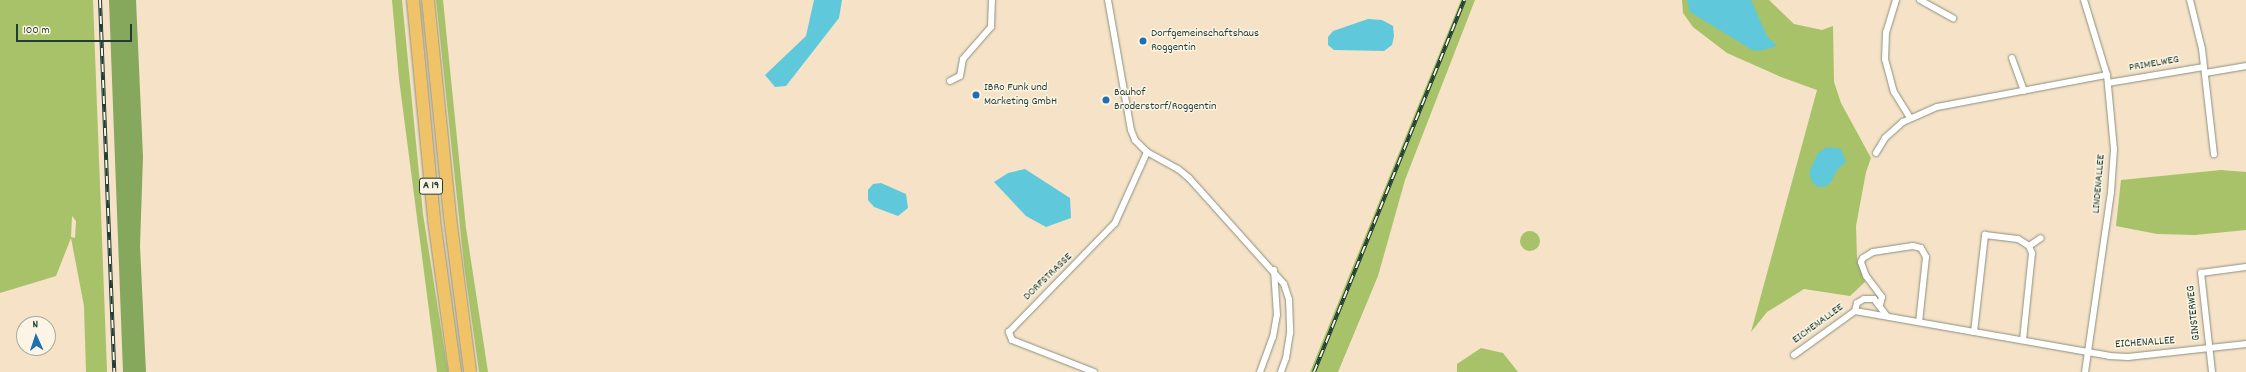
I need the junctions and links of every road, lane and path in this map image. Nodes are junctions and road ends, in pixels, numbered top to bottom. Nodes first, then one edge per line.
1 (413, 0) edge
2 (428, 0) edge
3 (992, 0) edge
4 (1108, 0) edge
5 (1896, 0) edge
6 (1920, 0) edge
7 (2084, 0) edge
8 (2190, 0) edge
9 (1953, 18) dead end
10 (2012, 58) dead end
11 (2246, 66) edge
12 (2205, 70) junction
13 (2107, 75) junction
14 (950, 81) dead end
15 (2108, 83) junction
16 (2024, 91) junction
17 (1910, 118) junction
18 (1147, 152) junction
19 (1876, 153) dead end
20 (2214, 154) dead end
21 (2041, 238) dead end
22 (2030, 246) junction
23 (2246, 267) edge
24 (1274, 270) junction
25 (1880, 305) junction
26 (1855, 311) junction
27 (1887, 316) junction
28 (1919, 322) junction
29 (1974, 332) junction
30 (2023, 340) junction
31 (2246, 344) edge
32 (2209, 348) junction
33 (2088, 353) junction
34 (1794, 355) dead end
35 (455, 372) edge
36 (470, 372) edge
37 (1094, 372) edge
38 (1260, 372) edge
39 (1280, 372) edge
40 (2085, 372) edge
41 (2212, 372) edge

1 - 35 highway, A 19
2 - 36 highway, A 19
3 - 14 street
4 - 18 street
5 - 17 street
6 - 9 street
7 - 13 street, LINDENALLEE
8 - 12 street
10 - 16 street
11 - 12 street, PRIMELWEG
12 - 15 street, PRIMELWEG
12 - 20 street
13 - 15 street, LINDENALLEE
13 - 16 street
15 - 33 street, LINDENALLEE
16 - 17 street
17 - 19 street
18 - 24 street
18 - 37 street, DORFSTRASSE
21 - 22 street
22 - 29 street
22 - 30 street
23 - 32 street, GINSTERWEG
24 - 38 street
24 - 39 street
25 - 26 street, EICHENALLEE
25 - 27 street
25 - 28 street
26 - 27 street, EICHENALLEE
26 - 34 street, EICHENALLEE
27 - 28 street, EICHENALLEE
28 - 29 street, EICHENALLEE
29 - 30 street, EICHENALLEE
30 - 33 street, EICHENALLEE
31 - 32 street, EICHENALLEE
32 - 33 street, EICHENALLEE
32 - 41 street
33 - 40 street, LINDENALLEE

